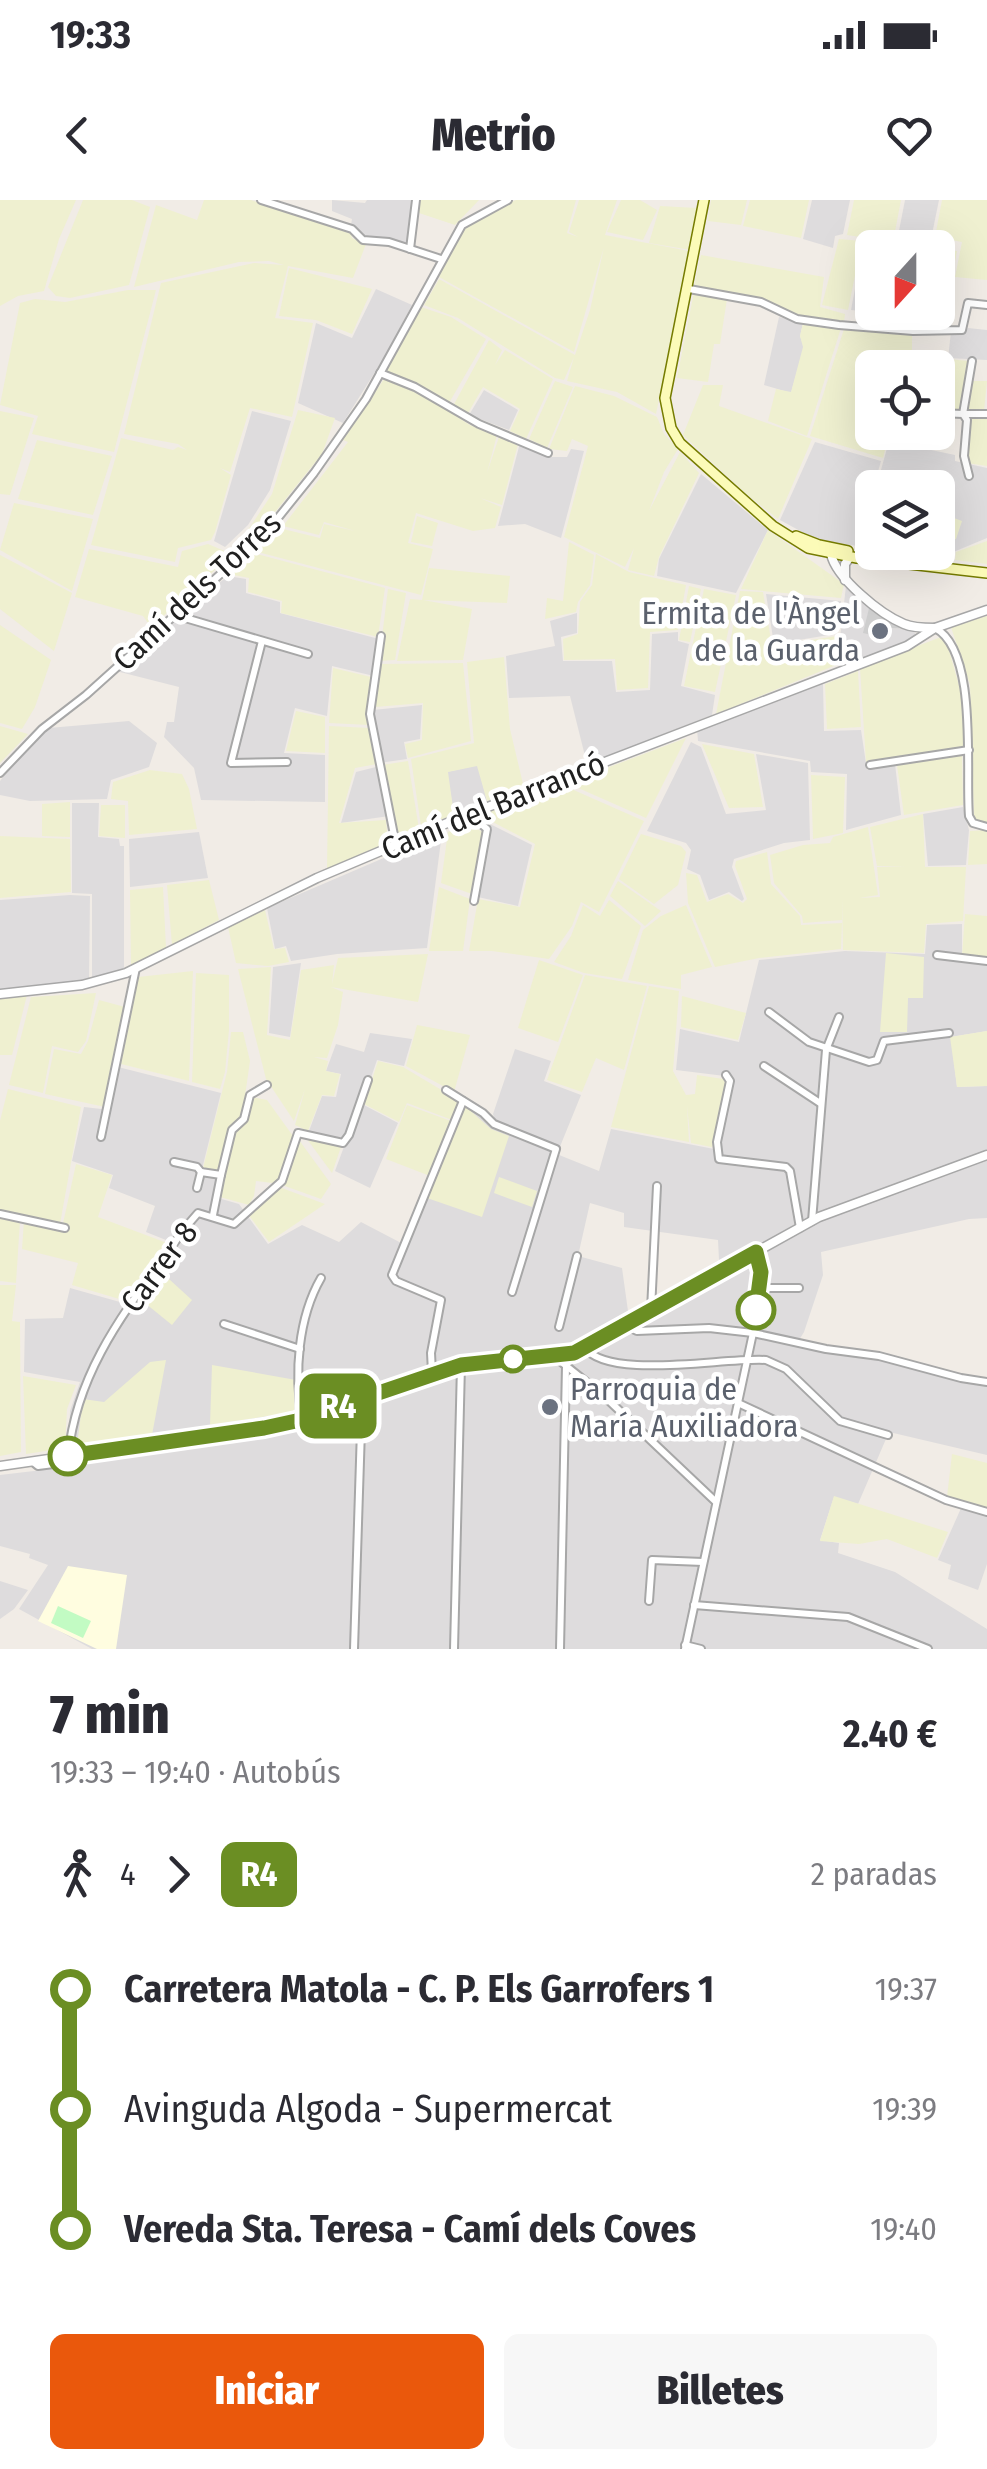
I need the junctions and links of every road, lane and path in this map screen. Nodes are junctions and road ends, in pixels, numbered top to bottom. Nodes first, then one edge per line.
1 (262, 200) edge
2 (416, 200) edge
3 (508, 200) edge
4 (704, 200) edge
5 (410, 249) junction
6 (441, 259) junction
7 (689, 289) junction
8 (987, 305) edge
9 (972, 361) dead end
10 (380, 373) junction
11 (955, 414) edge
12 (963, 414) junction
13 (987, 414) edge
14 (548, 452) dead end
15 (968, 476) dead end
16 (763, 516) junction
17 (791, 534) junction
18 (855, 552) edge
19 (855, 556) edge
20 (840, 559) junction
21 (955, 564) edge
22 (987, 571) edge
23 (987, 610) edge
24 (174, 615) junction
25 (935, 628) junction
26 (380, 636) dead end
27 (262, 641) junction
28 (308, 654) dead end
29 (969, 750) junction
30 (287, 762) dead end
31 (870, 765) dead end
32 (0, 773) edge
33 (469, 814) junction
34 (987, 827) edge
35 (396, 845) junction
36 (474, 901) dead end
37 (937, 955) dead end
38 (987, 961) edge
39 (136, 968) junction
40 (0, 994) edge
41 (769, 1012) dead end
42 (839, 1017) dead end
43 (950, 1032) dead end
44 (826, 1050) junction
45 (764, 1066) dead end
46 (726, 1075) dead end
47 (368, 1080) dead end
48 (267, 1085) dead end
49 (446, 1090) dead end
50 (463, 1101) junction
51 (820, 1103) junction
52 (102, 1136) dead end
53 (987, 1155) edge
54 (174, 1162) dead end
55 (201, 1172) junction
56 (221, 1175) junction
57 (657, 1186) dead end
58 (197, 1188) dead end
59 (0, 1214) edge
60 (212, 1215) junction
61 (812, 1222) junction
62 (64, 1228) dead end
63 (800, 1228) junction
64 (756, 1252) junction
65 (577, 1256) dead end
66 (321, 1278) dead end
67 (760, 1288) junction
68 (799, 1288) dead end
69 (512, 1292) dead end
70 (651, 1310) junction
71 (224, 1324) dead end
72 (624, 1325) junction
73 (559, 1327) dead end
74 (753, 1333) junction
75 (584, 1347) junction
76 (300, 1348) junction
77 (574, 1353) junction
78 (555, 1357) junction
79 (747, 1360) junction
80 (461, 1365) junction
81 (566, 1366) junction
82 (432, 1372) junction
83 (987, 1382) edge
84 (362, 1398) junction
85 (738, 1403) junction
86 (302, 1418) junction
87 (888, 1434) dead end
88 (68, 1456) junction
89 (85, 1460) dead end
90 (32, 1461) junction
91 (0, 1466) edge
92 (716, 1502) junction
93 (987, 1512) edge
94 (703, 1562) junction
95 (649, 1601) dead end
96 (694, 1606) junction
97 (685, 1647) edge
98 (354, 1649) edge
99 (454, 1649) edge
100 (560, 1649) edge
101 (702, 1649) edge
102 (928, 1649) edge

1 - 5 street
2 - 5 street
3 - 6 street, Camí dels Torres
4 - 7 main road
5 - 6 street
6 - 10 street, Camí dels Torres
7 - 8 street
7 - 16 main road
9 - 12 street
10 - 14 street
10 - 24 street, Camí dels Torres
11 - 12 street
12 - 13 street
12 - 15 street
16 - 17 main road
16 - 20 main road
17 - 18 main road
17 - 20 main road
19 - 20 main road
20 - 22 main road
20 - 25 street
21 - 22 main road
23 - 25 street, Camí del Barrancó
24 - 27 street
24 - 32 street, Camí dels Torres
25 - 29 street
25 - 33 street, Camí del Barrancó
26 - 35 street
27 - 28 street
27 - 30 street
29 - 31 street
29 - 34 street
33 - 35 street, Camí del Barrancó
33 - 36 street
35 - 39 street, Camí del Barrancó
37 - 38 street
39 - 40 street, Camí del Barrancó
39 - 52 street
41 - 44 street
42 - 44 street
43 - 44 street
44 - 51 street
45 - 51 street
46 - 63 street
47 - 60 street, Carrer 8
48 - 56 street
49 - 50 street
50 - 69 street
50 - 82 street
51 - 61 street
53 - 61 street
54 - 55 street
55 - 56 street
55 - 58 street
56 - 60 street
57 - 70 street
59 - 62 street
60 - 88 street, Carrer 8
61 - 63 street
63 - 64 street
64 - 67 street
64 - 70 street
65 - 73 street
66 - 76 street
67 - 68 street
67 - 74 street
70 - 72 street
71 - 76 street
72 - 74 street
72 - 75 street
74 - 79 street
74 - 83 street
75 - 77 street
75 - 79 street
76 - 86 street
77 - 78 street
77 - 81 street
78 - 80 street
78 - 81 street
79 - 85 street
79 - 87 street
80 - 82 street
80 - 99 street
81 - 92 street
81 - 100 street
82 - 84 street
84 - 86 street
84 - 98 street
85 - 92 street
85 - 93 street
86 - 88 street
88 - 90 street
89 - 90 street
90 - 91 street
92 - 94 street
94 - 95 street
94 - 96 street
96 - 97 street
96 - 102 street
97 - 101 street

